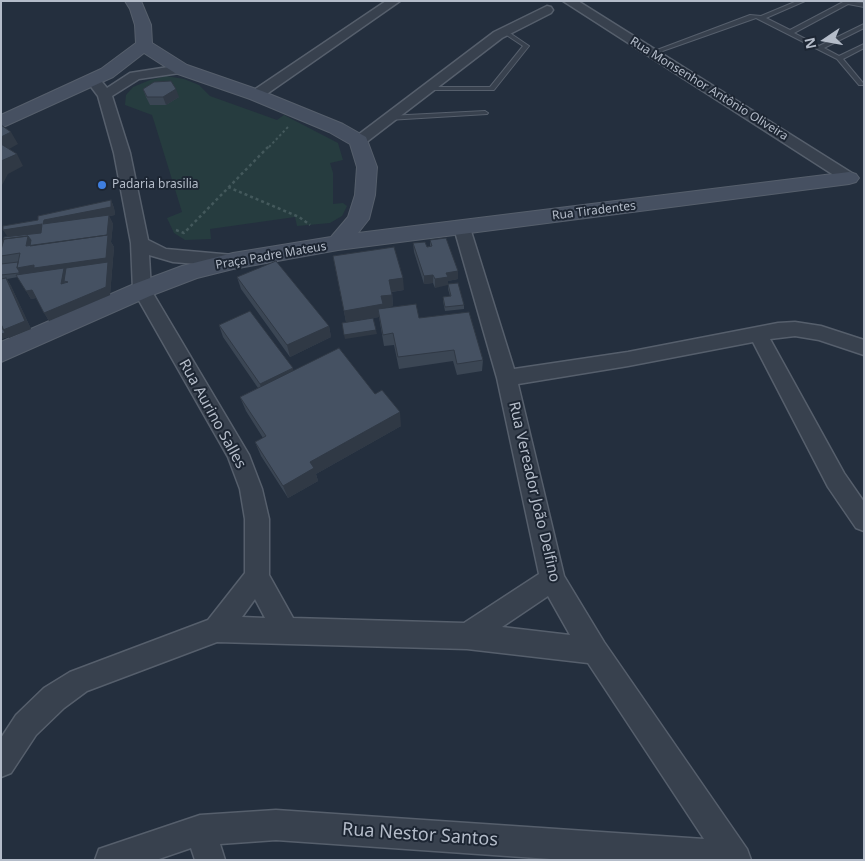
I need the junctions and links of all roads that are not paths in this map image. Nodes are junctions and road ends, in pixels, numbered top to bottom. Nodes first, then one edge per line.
1 (133, 1) edge
2 (394, 1) edge
3 (569, 1) edge
4 (802, 1) edge
5 (849, 2) edge
6 (864, 5) edge
7 (547, 10) dead end
8 (761, 18) junction
9 (864, 26) edge
10 (504, 31) junction
11 (791, 32) junction
12 (144, 45) junction
13 (864, 46) edge
14 (821, 47) junction
15 (652, 54) junction
16 (839, 58) junction
17 (181, 69) junction
18 (93, 80) junction
19 (861, 84) dead end
20 (427, 89) junction
21 (105, 95) junction
22 (256, 95) junction
23 (485, 113) dead end
24 (388, 118) junction
25 (1, 122) edge
26 (359, 141) junction
27 (859, 175) edge
28 (462, 228) junction
29 (140, 243) junction
30 (338, 243) junction
31 (233, 261) junction
32 (142, 290) junction
33 (758, 334) junction
34 (864, 348) edge
35 (1, 353) edge
36 (507, 378) junction
37 (864, 521) edge
38 (257, 577) junction
39 (552, 579) junction
40 (217, 629) junction
41 (286, 631) junction
42 (467, 636) junction
43 (595, 651) junction
44 (1, 763) edge
45 (200, 830) junction
46 (735, 858) edge
47 (110, 860) edge
48 (210, 860) edge

1 - 12 street
2 - 22 street
3 - 15 street, Rua Monsenhor Antônio Oliveira
4 - 8 lane
5 - 6 lane
5 - 11 lane
7 - 10 street
8 - 11 lane
8 - 15 lane
9 - 14 lane
10 - 20 street
10 - 20 lane
11 - 14 lane
12 - 17 street
12 - 18 street
13 - 16 lane
14 - 16 lane
15 - 27 street, Rua Monsenhor Antônio Oliveira
16 - 19 lane
17 - 21 street
17 - 22 street
18 - 21 street
18 - 25 street
20 - 24 street
21 - 29 street
22 - 26 street
23 - 24 lane
24 - 26 street
26 - 30 street, Praça Padre Mateus
27 - 28 street, Rua Tiradentes
28 - 30 street, Rua Tiradentes
28 - 36 street, Rua Vereador João Delfino
29 - 31 street
29 - 32 street
30 - 31 street, Praça Padre Mateus
31 - 32 street, Praça Padre Mateus
32 - 35 street, Praça Padre Mateus
32 - 38 street, Rua Aurino Salles
33 - 34 street
33 - 36 street
33 - 37 street
36 - 39 street, Rua Vereador João Delfino
38 - 40 street
38 - 41 street, Rua Aurino Salles
39 - 42 street
39 - 43 street, Rua Vereador João Delfino
40 - 41 street
40 - 44 street
41 - 42 street
42 - 43 street
43 - 46 street, Rua Vereador João Delfino
45 - 46 street, Rua Nestor Santos
45 - 47 street, Rua Nestor Santos
45 - 48 street

